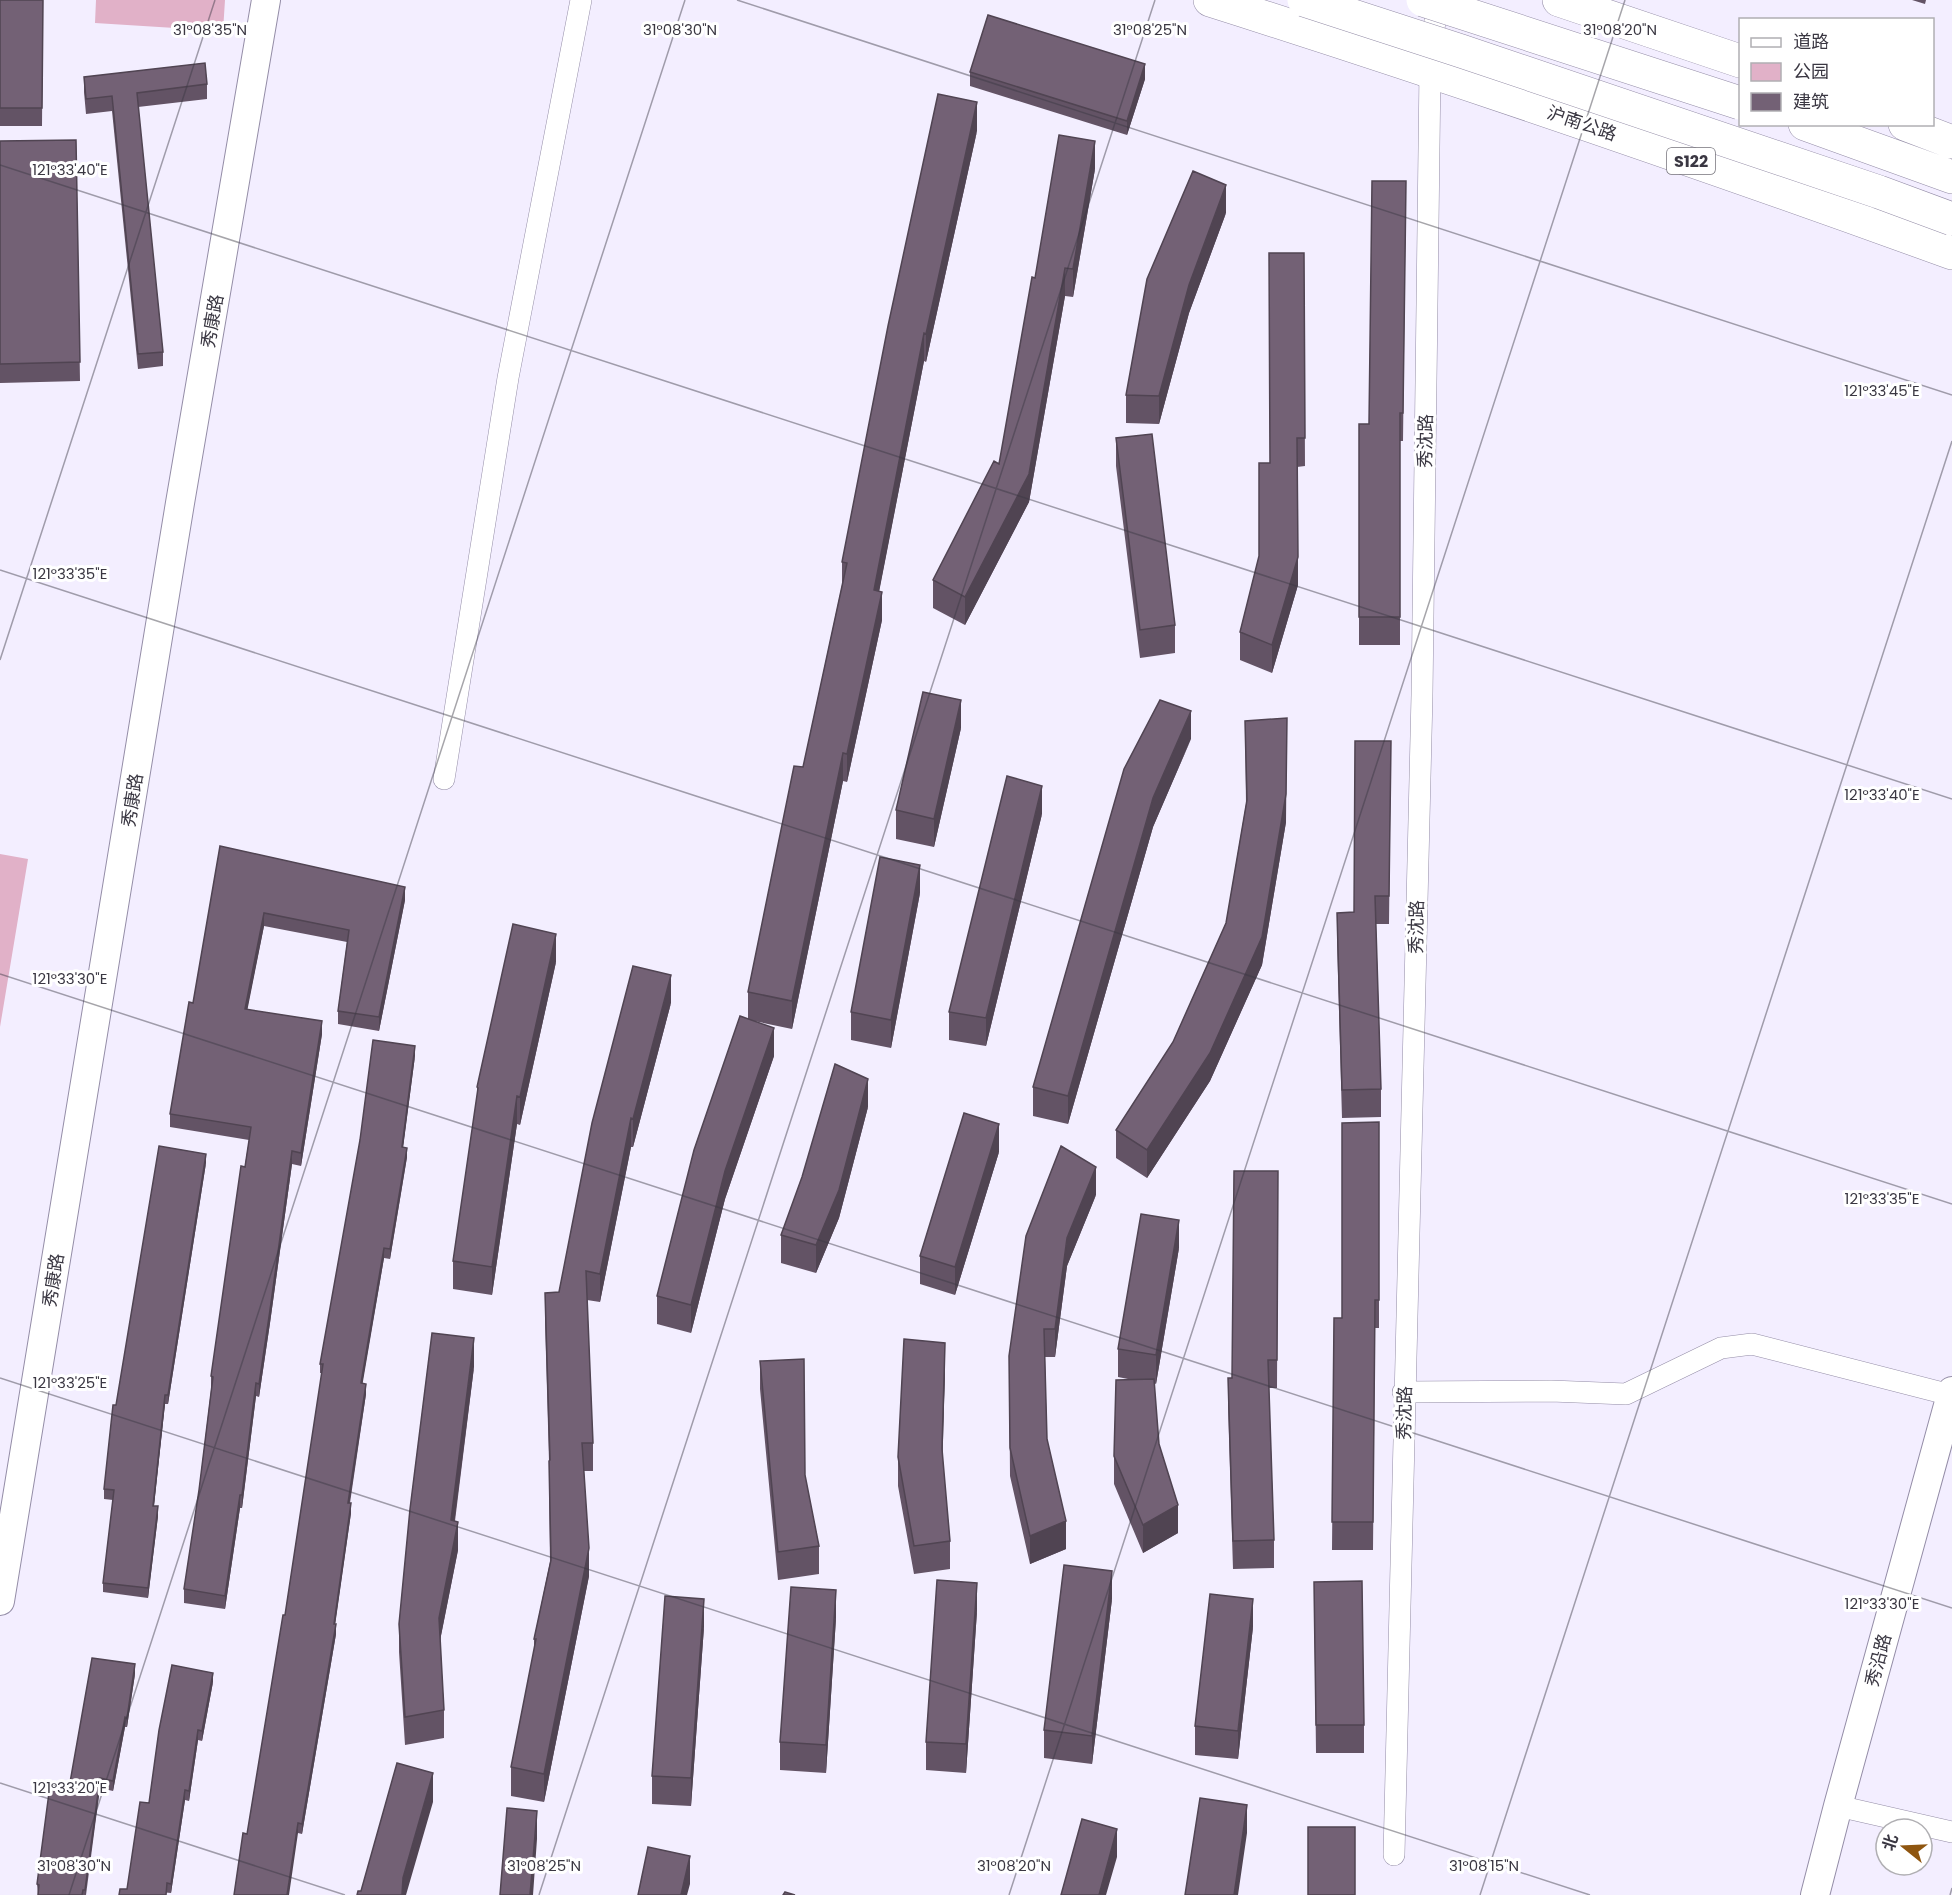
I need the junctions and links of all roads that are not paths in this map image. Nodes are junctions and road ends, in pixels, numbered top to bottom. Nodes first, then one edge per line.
1 (266, 0) edge
2 (581, 0) edge
3 (1210, 0) edge
4 (1304, 0) edge
5 (1422, 0) edge
6 (1437, 0) edge
7 (1559, 0) edge
8 (1739, 61) edge
9 (1430, 70) junction
10 (1739, 104) edge
11 (1810, 126) edge
12 (1910, 126) edge
13 (1952, 142) edge
14 (1952, 177) edge
15 (1952, 219) edge
16 (1952, 254) edge
17 (444, 779) dead end
18 (1404, 1392) junction
19 (1951, 1393) edge
20 (0, 1601) edge
21 (1838, 1806) junction
22 (1952, 1832) edge
23 (1394, 1855) dead end
24 (1815, 1895) edge

1 - 20 street, 秀康路
2 - 17 street
3 - 9 main road, 沪南公路 / S122
4 - 15 main road, bridge
5 - 10 main road, bridge
6 - 9 street, 秀沈路
7 - 8 main road
9 - 16 main road, 沪南公路 / S122
9 - 18 street, 秀沈路
11 - 14 main road
12 - 13 main road
18 - 19 street
18 - 23 street, 秀沈路
19 - 21 street, 秀沿路
21 - 22 street
21 - 24 street, 秀沿路

